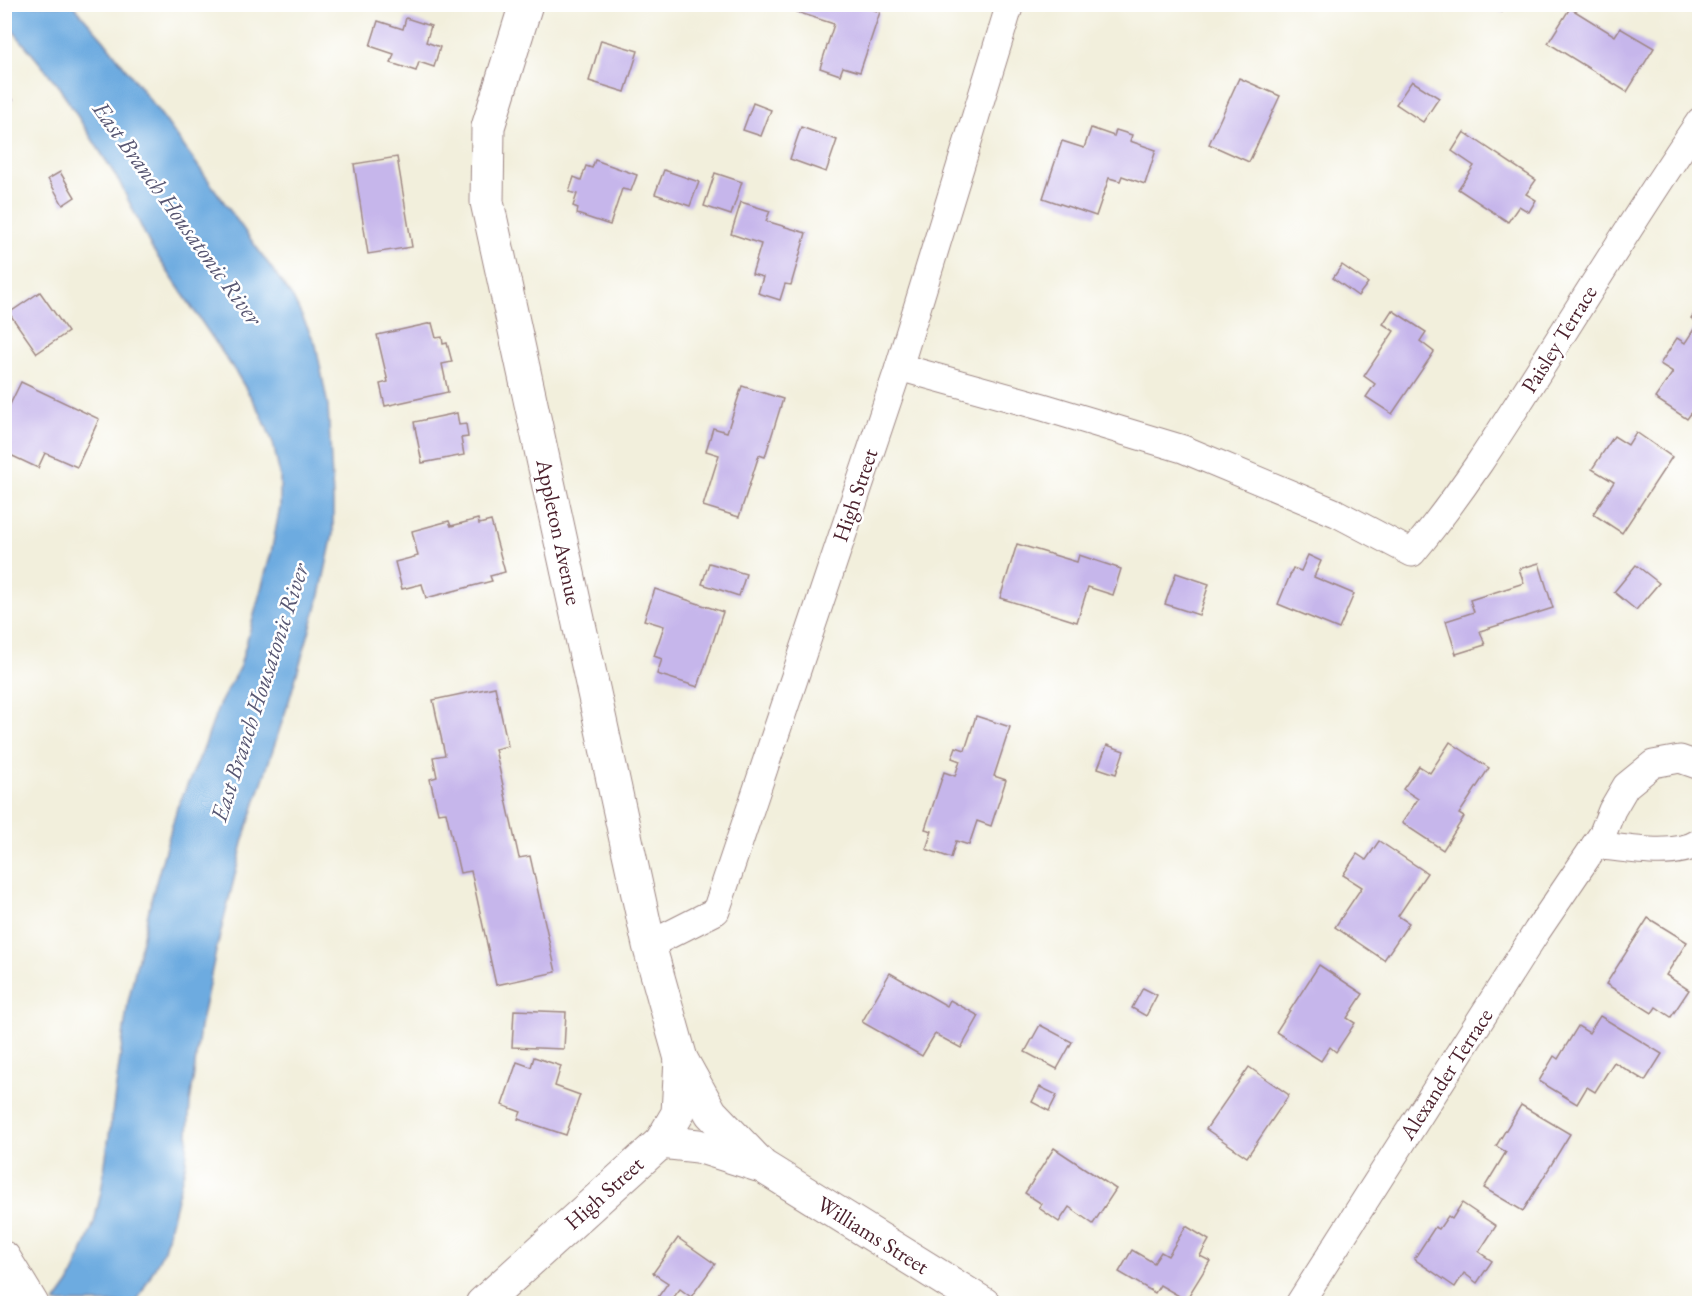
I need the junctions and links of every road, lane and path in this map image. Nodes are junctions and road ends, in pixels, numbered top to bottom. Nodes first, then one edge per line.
1 (526, 4) edge
2 (1010, 4) edge
3 (1700, 121) edge
4 (899, 367) junction
5 (1700, 766) edge
6 (1700, 842) edge
7 (1595, 846) junction
8 (650, 945) junction
9 (681, 1059) junction
10 (661, 1142) junction
11 (762, 1166) junction
12 (4, 1258) edge
13 (30, 1300) edge
14 (482, 1304) edge
15 (984, 1304) edge
16 (1299, 1304) edge

1 - 8 street, Appleton Avenue
2 - 4 street, High Street
3 - 4 street, Paisley Terrace
4 - 8 street, High Street
5 - 7 street, Alexander Terrace
6 - 7 street
7 - 16 street, Alexander Terrace
8 - 9 street, Appleton Avenue
9 - 10 street, High Street
9 - 11 street, Williams Street
10 - 11 street, Williams Street
10 - 14 street, High Street
11 - 15 street, Williams Street
12 - 13 street

